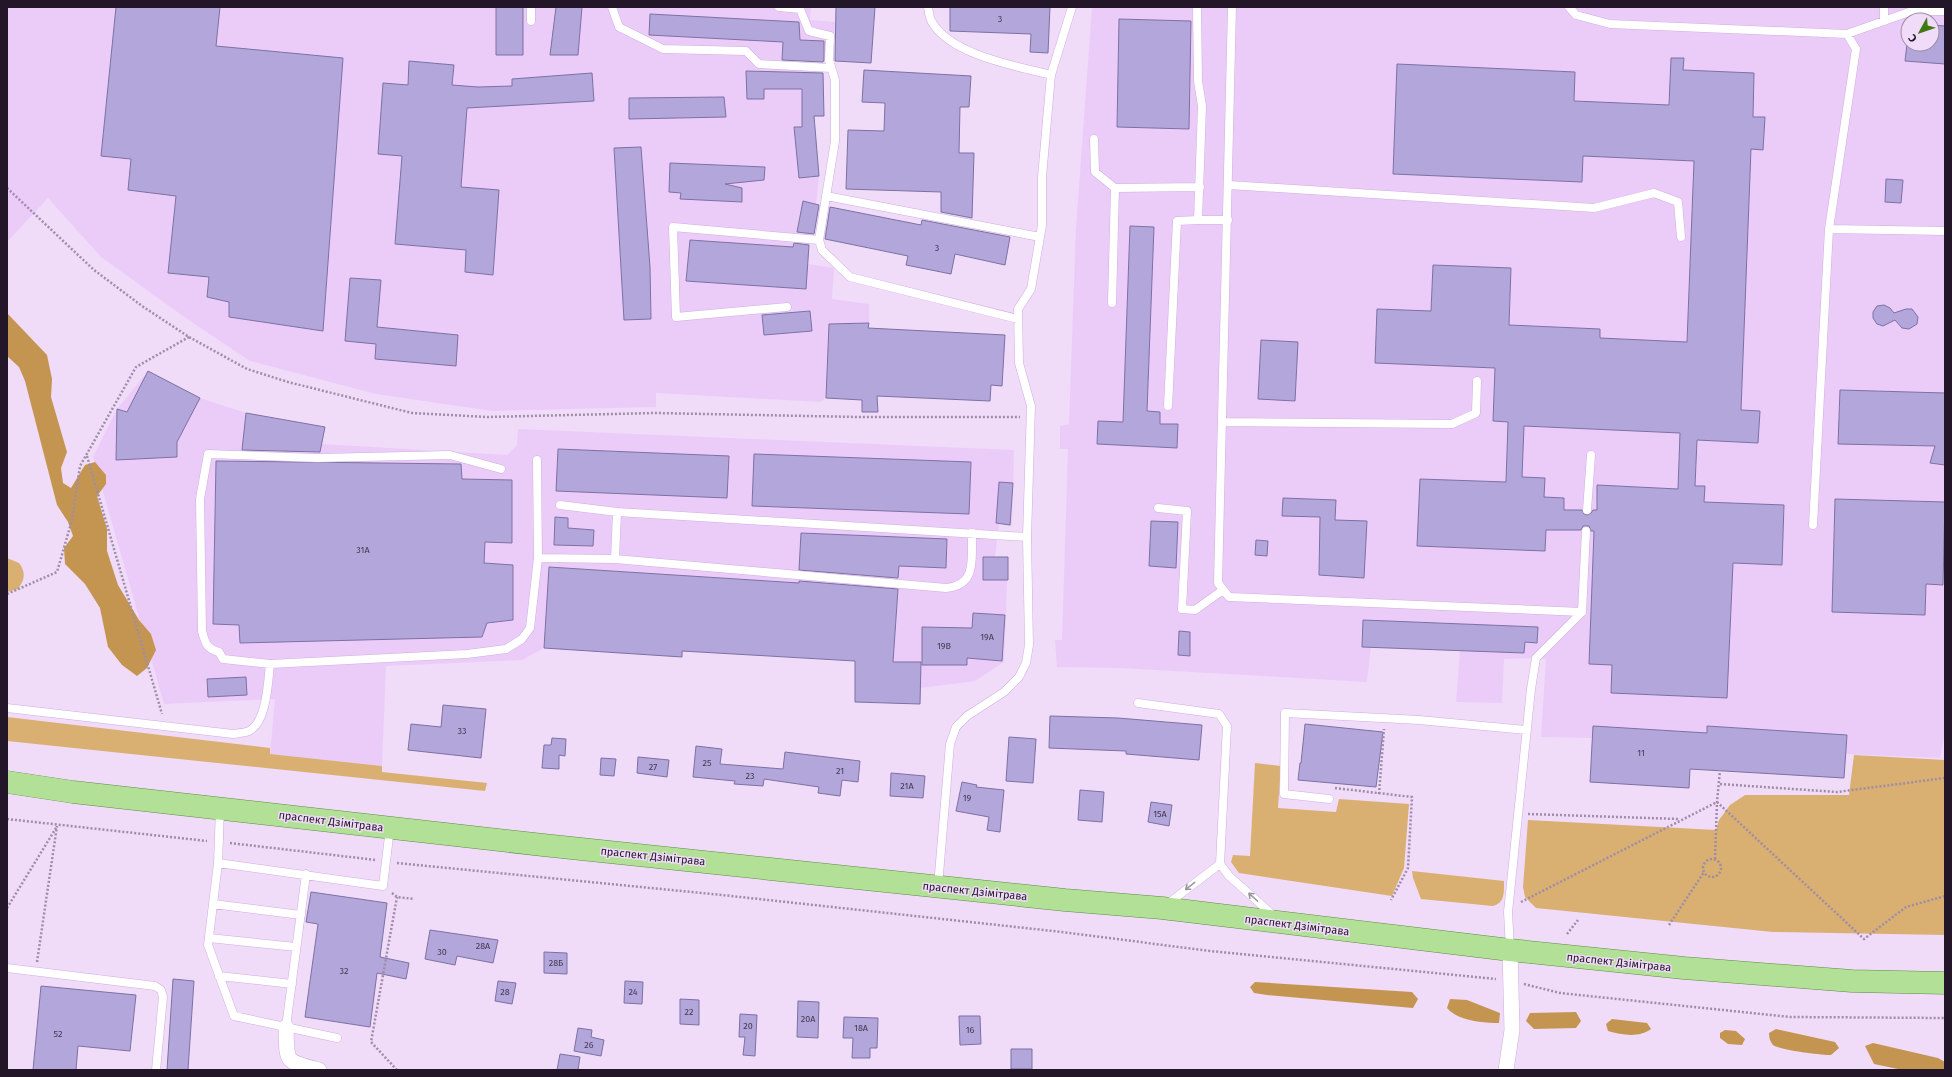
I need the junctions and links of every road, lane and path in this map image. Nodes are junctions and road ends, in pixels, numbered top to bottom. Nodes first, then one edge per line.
1 (531, 7) edge
2 (612, 7) edge
3 (779, 7) edge
4 (928, 7) edge
5 (1072, 7) edge
6 (1197, 7) edge
7 (1232, 7) edge
8 (1569, 7) edge
9 (1884, 7) edge
10 (1945, 12) edge
11 (531, 21) dead end
12 (1884, 21) junction
13 (1847, 34) junction
14 (831, 68) junction
15 (1051, 75) junction
16 (1094, 139) dead end
17 (1229, 185) junction
18 (1200, 187) junction
19 (7, 188) edge
20 (1115, 188) junction
21 (826, 196) junction
22 (1198, 220) junction
23 (1228, 220) junction
24 (1829, 229) junction
25 (1945, 231) edge
26 (1040, 237) junction
27 (1681, 237) dead end
28 (819, 240) junction
29 (1112, 303) dead end
30 (787, 307) dead end
31 (1018, 319) junction
32 (189, 337) junction
33 (1477, 382) dead end
34 (1168, 406) dead end
35 (1031, 417) junction
36 (1223, 422) junction
37 (87, 455) junction
38 (1591, 455) dead end
39 (537, 460) dead end
40 (501, 469) dead end
41 (560, 505) dead end
42 (1158, 508) dead end
43 (1587, 510) dead end
44 (617, 512) junction
45 (1813, 525) dead end
46 (1586, 531) dead end
47 (972, 533) junction
48 (1026, 537) junction
49 (538, 558) junction
50 (615, 558) junction
51 (1223, 590) junction
52 (7, 594) edge
53 (1582, 612) junction
54 (270, 664) junction
55 (1138, 703) dead end
56 (7, 708) edge
57 (1385, 718) junction
58 (166, 726) junction
59 (1527, 730) junction
60 (1720, 770) dead end
61 (1945, 778) edge
62 (7, 782) edge
63 (1720, 784) junction
64 (1379, 794) junction
65 (1329, 799) joint
66 (1717, 802) junction
67 (220, 808) junction
68 (1518, 814) junction
69 (7, 819) edge
70 (1680, 820) junction
71 (57, 826) junction
72 (390, 828) junction
73 (219, 842) junction
74 (1715, 859) junction
75 (386, 862) junction
76 (218, 863) junction
77 (1220, 864) junction
78 (1704, 872) junction
79 (306, 874) junction
80 (382, 886) junction
81 (938, 887) junction
82 (1945, 896) edge
83 (397, 897) junction
84 (414, 899) dead end
85 (1391, 900) dead end
86 (213, 904) junction
87 (7, 908) edge
88 (1162, 908) junction
89 (1520, 908) dead end
90 (301, 915) junction
91 (1578, 920) dead end
92 (1282, 923) junction
93 (1669, 925) dead end
94 (1567, 934) dead end
95 (209, 938) junction
96 (296, 948) junction
97 (1510, 950) junction
98 (7, 968) edge
99 (36, 970) junction
100 (219, 976) junction
101 (1510, 981) junction
102 (1945, 983) edge
103 (292, 984) junction
104 (1945, 1018) edge
105 (286, 1027) junction
106 (337, 1038) dead end
107 (156, 1070) edge
108 (319, 1070) edge
109 (397, 1070) edge
110 (1506, 1070) edge

1 - 11 lane
2 - 14 lane
3 - 14 lane
4 - 15 lane
5 - 15 lane
6 - 18 lane
7 - 17 lane
8 - 13 lane
9 - 12 lane
10 - 12 lane
12 - 13 lane
13 - 24 lane
14 - 21 lane
15 - 26 lane
16 - 20 lane
17 - 23 lane
17 - 27 lane
18 - 20 lane
18 - 22 lane
19 - 32 path
20 - 29 lane
21 - 26 lane
21 - 28 lane
22 - 23 lane
22 - 34 lane
23 - 36 lane
24 - 25 lane
24 - 45 lane
26 - 31 lane
28 - 30 lane
28 - 31 lane
31 - 35 lane
32 - 35 path
32 - 37 path
33 - 36 lane
35 - 48 lane
36 - 51 lane
37 - 52 path
37 - 58 path
38 - 43 lane
39 - 49 lane
40 - 54 lane
41 - 44 lane
42 - 51 lane
44 - 47 lane
44 - 50 lane
46 - 53 lane
47 - 48 lane
47 - 50 lane
48 - 81 lane
49 - 50 lane
49 - 54 lane
51 - 53 lane
53 - 59 lane
54 - 58 lane
55 - 77 lane
56 - 58 lane
57 - 59 lane
57 - 64 path
57 - 65 lane
59 - 68 lane
60 - 63 path
61 - 63 path
62 - 67 main road, праспект Дзімітрава
63 - 66 path
64 - 65 path
64 - 85 path
66 - 70 path
66 - 74 path
66 - 82 path
67 - 72 main road, праспект Дзімітрава
67 - 73 lane
68 - 70 path
68 - 97 lane
69 - 71 path
70 - 89 path
71 - 73 path
71 - 87 path
71 - 99 path
72 - 75 lane
72 - 81 main road, праспект Дзімітрава
73 - 75 path
73 - 76 lane
74 - 78 path
74 - 78 path
75 - 80 lane
75 - 101 path
76 - 79 lane
76 - 86 lane
77 -> 88 lane
92 -> 77 lane
78 - 93 path
79 - 80 lane
79 - 90 lane
80 - 83 path
81 - 88 main road, праспект Дзімітрава
83 - 84 path
83 - 109 path
86 - 90 lane
86 - 95 lane
88 - 92 main road, праспект Дзімітрава
90 - 96 lane
91 - 94 path
92 - 97 main road, праспект Дзімітрава
95 - 96 lane
95 - 100 lane
96 - 103 lane
97 - 101 street
97 - 102 main road, праспект Дзімітрава
98 - 99 lane
99 - 107 lane
100 - 103 lane
100 - 105 lane
101 - 104 path
101 - 110 street
103 - 105 lane
105 - 106 lane
105 - 108 street

